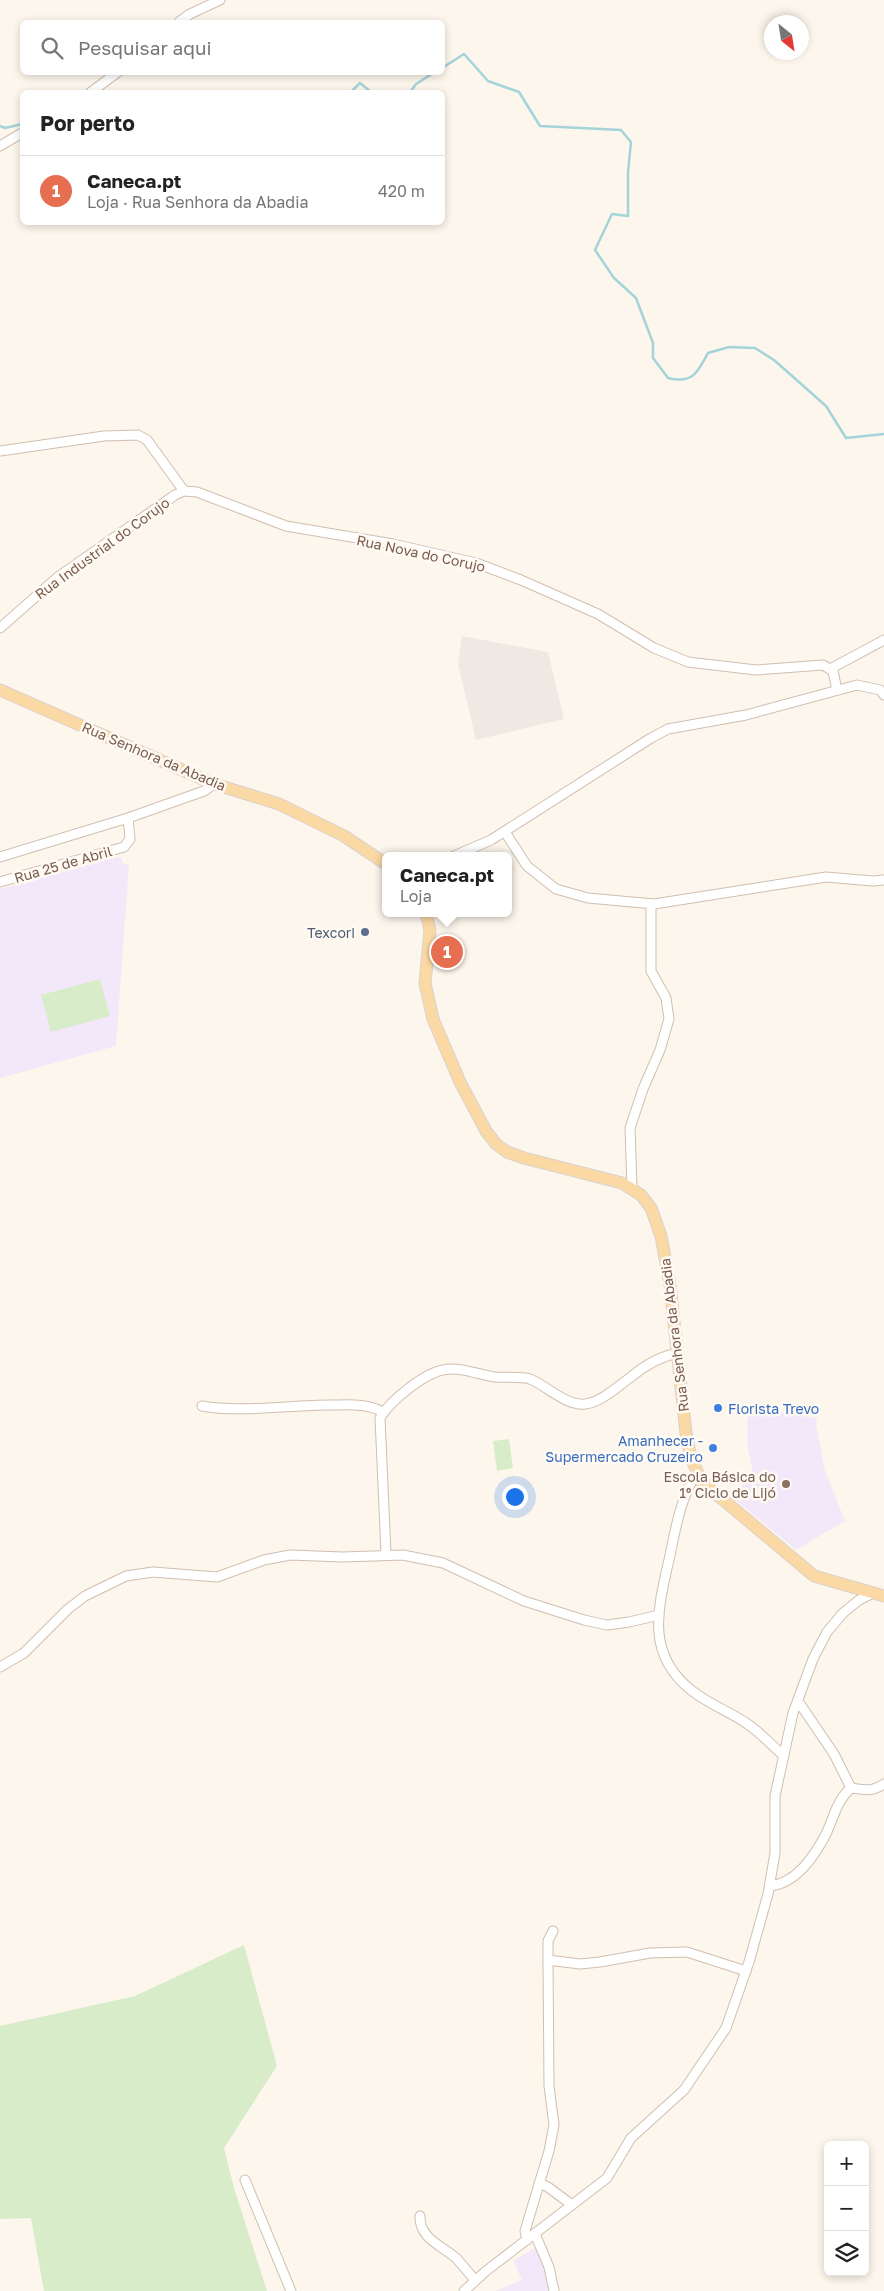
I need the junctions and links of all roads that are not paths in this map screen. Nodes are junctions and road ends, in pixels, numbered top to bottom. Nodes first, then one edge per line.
1 (220, 0) edge
2 (182, 20) edge
3 (114, 75) edge
4 (94, 90) edge
5 (20, 134) edge
6 (0, 146) edge
7 (0, 451) edge
8 (184, 491) junction
9 (0, 628) edge
10 (884, 640) edge
11 (830, 669) junction
12 (0, 690) edge
13 (837, 690) junction
14 (884, 695) edge
15 (214, 784) junction
16 (128, 818) junction
17 (505, 832) junction
18 (465, 852) edge
19 (0, 857) edge
20 (382, 861) edge
21 (884, 880) edge
22 (0, 882) edge
23 (651, 904) junction
24 (427, 917) edge
25 (632, 1188) junction
26 (678, 1353) junction
27 (202, 1406) dead end
28 (383, 1412) junction
29 (696, 1473) junction
30 (386, 1554) junction
31 (878, 1594) edge
32 (659, 1615) junction
33 (0, 1667) edge
34 (798, 1701) junction
35 (784, 1756) junction
36 (884, 1784) edge
37 (850, 1788) junction
38 (770, 1886) junction
39 (553, 1931) dead end
40 (548, 1960) junction
41 (746, 1971) junction
42 (246, 2180) dead end
43 (539, 2184) junction
44 (572, 2205) junction
45 (420, 2216) dead end
46 (531, 2237) junction
47 (475, 2280) junction
48 (291, 2291) edge
49 (464, 2291) edge
50 (554, 2291) edge

1 - 2 street
3 - 4 street
5 - 6 street
7 - 8 street
8 - 9 street, Rua Industrial do Corujo
8 - 11 street, Rua Nova do Corujo
10 - 11 street
11 - 13 street
12 - 15 main road, Rua Senhora da Abadia
13 - 14 street
13 - 17 street
15 - 16 street, Rua 25 de Abril
15 - 20 main road, Rua Senhora da Abadia
16 - 19 street, Rua 25 de Abril
16 - 22 street, Rua 25 de Abril
17 - 18 street
17 - 23 street
21 - 23 street
23 - 25 street
24 - 25 main road, Rua Senhora da Abadia
25 - 26 main road, Rua Senhora da Abadia
26 - 28 street
26 - 29 main road, Rua Senhora da Abadia
27 - 28 street
28 - 30 street
29 - 31 main road, Rua Senhora da Abadia
29 - 32 street
30 - 32 street
30 - 33 street
31 - 34 street
32 - 35 street
34 - 35 street
34 - 37 street
35 - 38 street
36 - 37 street
37 - 38 street
38 - 41 street
39 - 40 street
40 - 41 street
40 - 43 street
41 - 44 street
42 - 48 street
43 - 44 street
43 - 46 street
44 - 46 street
45 - 47 street
46 - 47 street
46 - 50 street
47 - 49 street

